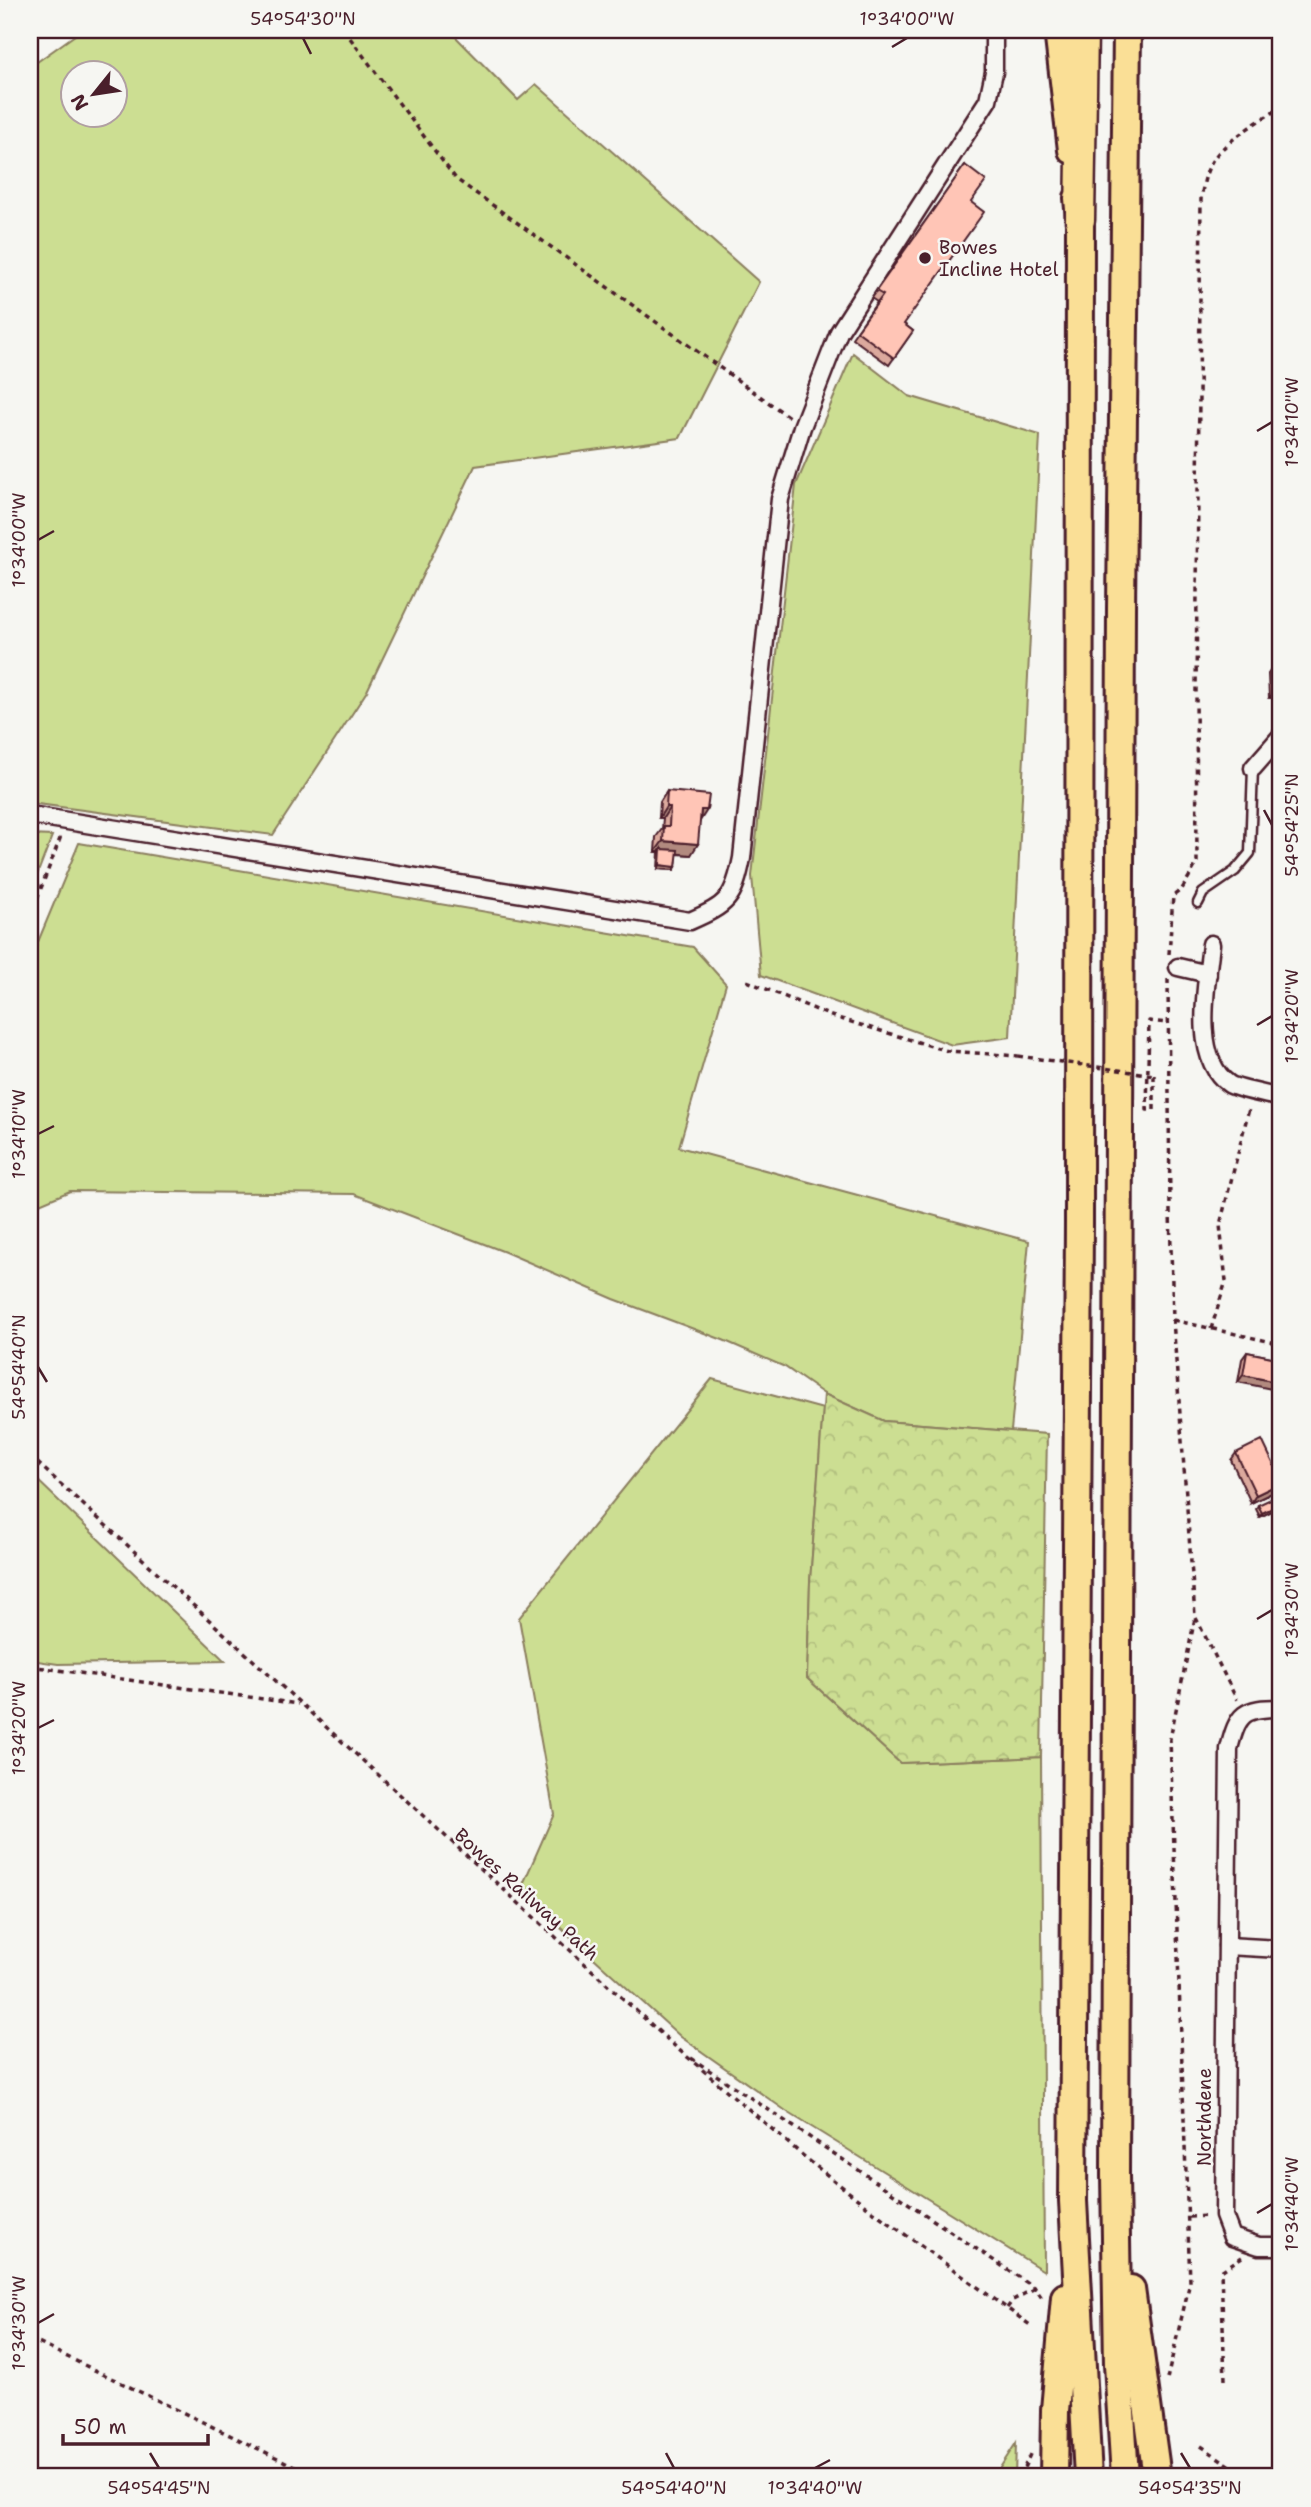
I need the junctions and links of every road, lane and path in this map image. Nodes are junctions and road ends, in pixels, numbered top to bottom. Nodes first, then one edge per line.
1 (40, 30) edge
2 (344, 30) edge
3 (994, 30) edge
4 (1058, 30) edge
5 (1083, 30) edge
6 (1127, 30) edge
7 (30, 38) edge
8 (1281, 108) edge
9 (1080, 220) junction
10 (802, 427) junction
11 (1281, 736) edge
12 (1253, 768) joint
13 (30, 815) edge
14 (67, 821) junction
15 (1198, 903) dead end
16 (30, 917) edge
17 (1211, 944) dead end
18 (1171, 969) junction
19 (1208, 974) junction
20 (747, 981) dead end
21 (1168, 1023) junction
22 (1254, 1090) junction
23 (1281, 1098) edge
24 (1173, 1320) junction
25 (1211, 1329) junction
26 (1281, 1344) edge
27 (30, 1456) edge
28 (1195, 1616) junction
29 (30, 1665) edge
30 (300, 1705) junction
31 (1281, 1708) edge
32 (1244, 1714) junction
33 (1227, 1945) junction
34 (1281, 1949) edge
35 (678, 2049) junction
36 (1115, 2176) junction
37 (1073, 2201) junction
38 (1259, 2246) junction
39 (1281, 2246) edge
40 (1007, 2308) junction
41 (1030, 2325) dead end
42 (30, 2339) edge
43 (1224, 2380) dead end
44 (1165, 2389) dead end
45 (1201, 2446) dead end
46 (1226, 2463) junction
47 (317, 2477) edge
48 (1054, 2477) edge
49 (1088, 2477) edge
50 (1125, 2477) edge
51 (1157, 2477) edge
52 (1216, 2477) edge
53 (1247, 2477) edge

1 - 7 path
2 - 10 path
3 - 10 street
4 - 9 highway
5 - 9 highway
6 - 36 highway
8 - 18 path
9 - 37 highway
10 - 14 street
11 - 12 street
12 - 15 lane
13 - 14 street
14 - 16 path
17 - 19 street
18 - 19 street
18 - 21 path
19 - 22 street
20 - 21 path, bridge
21 - 24 path
22 - 23 street
22 - 25 path
24 - 25 path
24 - 28 path
25 - 26 path
27 - 30 path, Bowes Railway Path
28 - 32 path
28 - 44 path
29 - 30 path
30 - 35 path, Bowes Railway Path
31 - 32 street
32 - 33 street, Northdene
33 - 34 street
33 - 38 street, Northdene
35 - 40 path, Bowes Railway Path
35 - 40 path
36 - 50 highway
36 - 51 highway
37 - 48 highway
37 - 49 highway
38 - 39 street, Northdene
38 - 43 path
40 - 41 path, Bowes Railway Path
42 - 47 path
45 - 46 path
46 - 52 path
46 - 53 path

